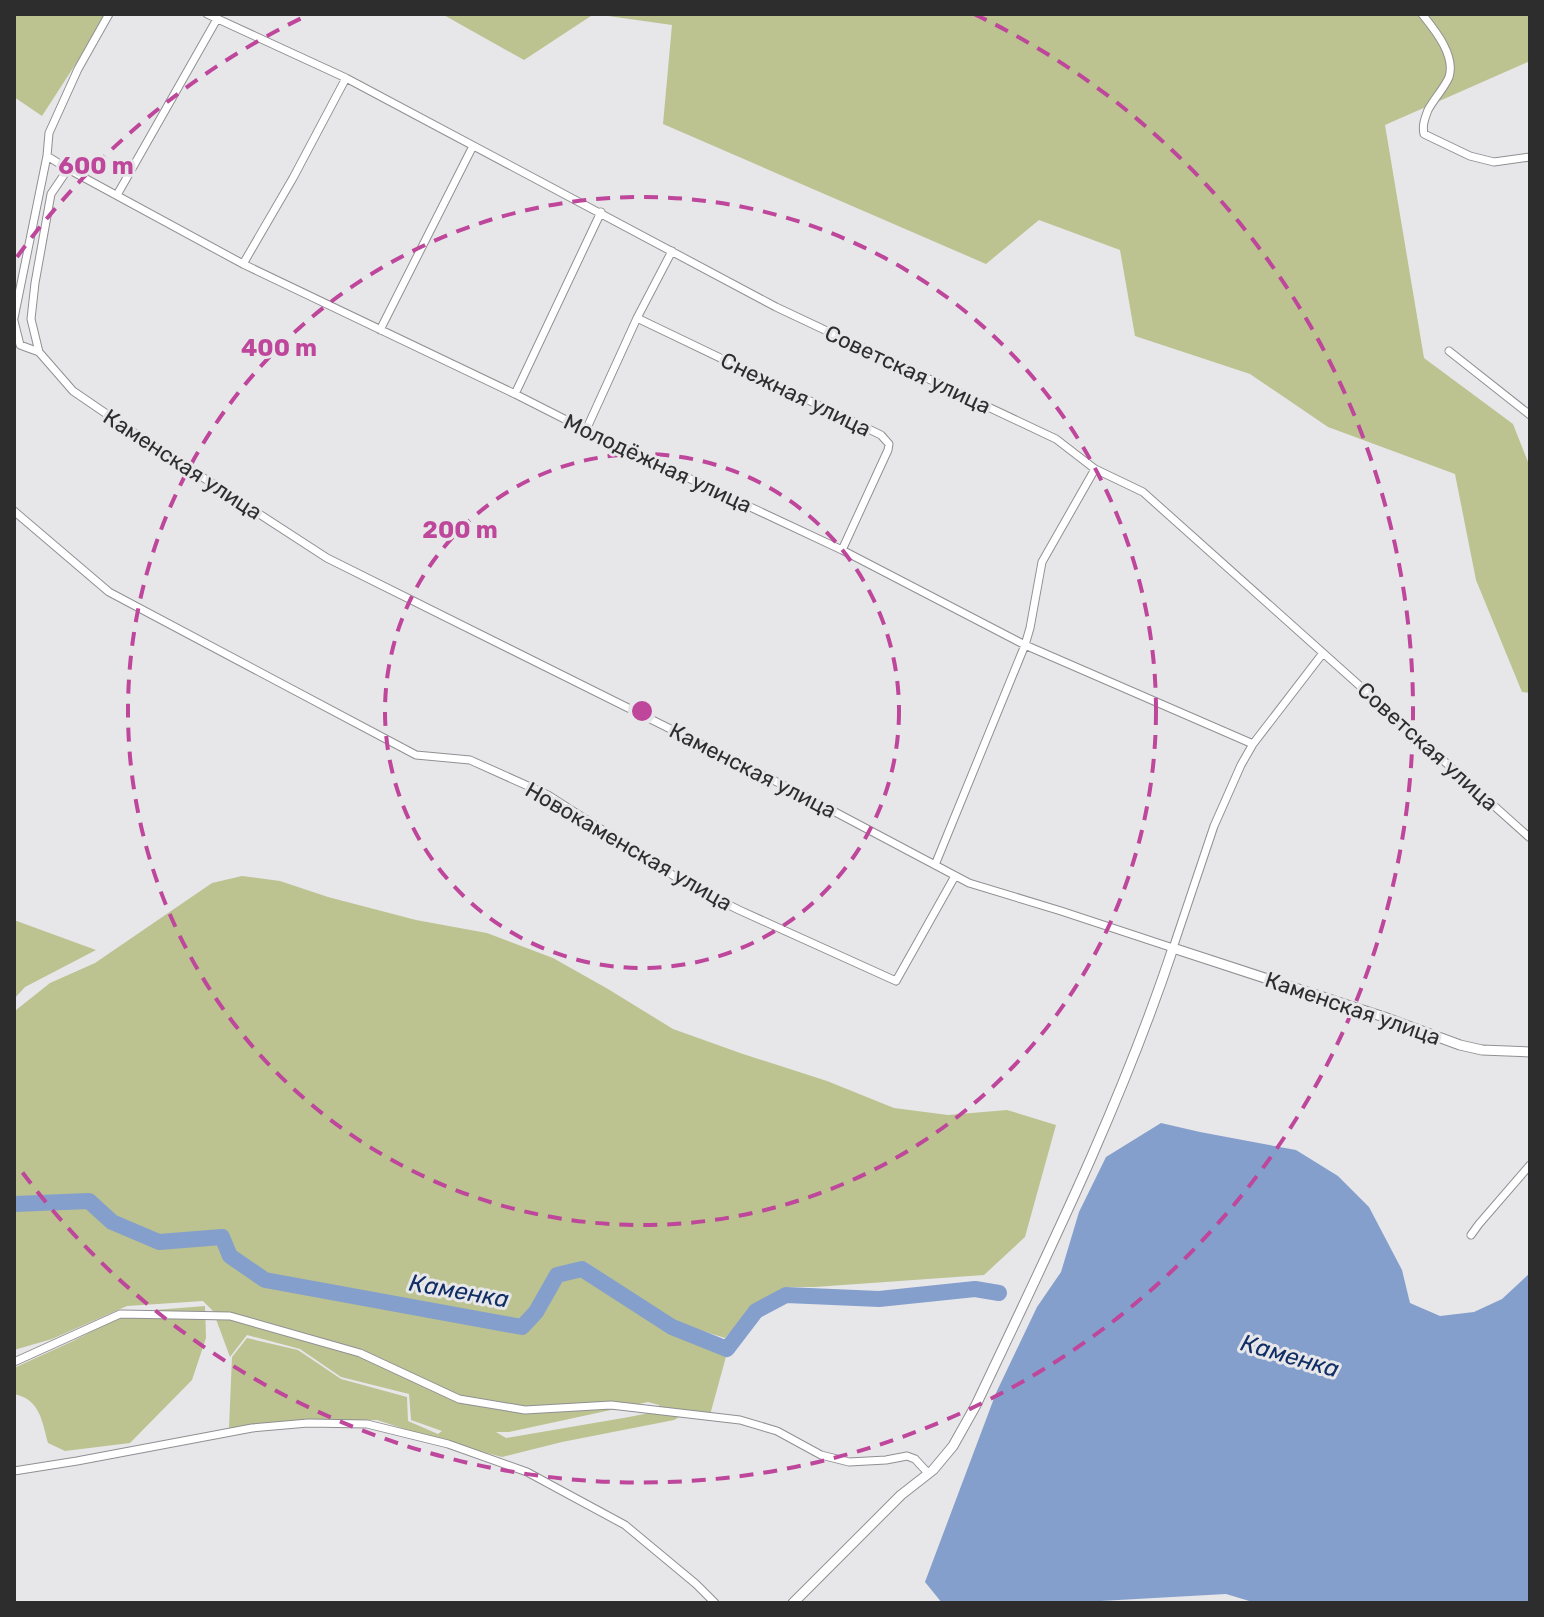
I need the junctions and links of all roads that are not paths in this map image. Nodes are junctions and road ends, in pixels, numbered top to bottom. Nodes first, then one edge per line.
1 (109, 14) edge
2 (207, 14) edge
3 (1422, 14) edge
4 (217, 19) junction
5 (346, 78) junction
6 (473, 146) junction
7 (47, 156) junction
8 (1530, 157) edge
9 (68, 169) junction
10 (117, 195) junction
11 (601, 212) junction
12 (672, 251) junction
13 (243, 264) junction
14 (637, 318) junction
15 (14, 320) edge
16 (380, 330) junction
17 (17, 346) edge
18 (1449, 351) dead end
19 (39, 352) junction
20 (515, 394) junction
21 (1530, 415) edge
22 (586, 430) junction
23 (1095, 469) junction
24 (14, 511) edge
25 (842, 550) junction
26 (1025, 645) junction
27 (1323, 653) junction
28 (1253, 744) junction
29 (1530, 838) edge
30 (935, 865) junction
31 (955, 876) junction
32 (1173, 948) junction
33 (1530, 1052) edge
34 (1530, 1165) edge
35 (1471, 1235) dead end
36 (14, 1362) edge
37 (14, 1471) edge
38 (928, 1473) junction
39 (715, 1603) edge
40 (793, 1603) edge

1 - 7 street
2 - 4 street, Советская улица
3 - 8 street
4 - 5 street, Советская улица
4 - 10 street
5 - 6 street, Советская улица
5 - 13 street
6 - 11 street, Советская улица
6 - 16 street
7 - 9 street, Молодёжная улица
7 - 15 street
9 - 10 street, Молодёжная улица
9 - 19 street
10 - 13 street, Молодёжная улица
11 - 12 street, Советская улица
11 - 20 street
12 - 14 street
12 - 23 street, Советская улица
13 - 16 street, Молодёжная улица
14 - 22 street
14 - 25 street, Снежная улица
15 - 17 street
16 - 20 street, Молодёжная улица
17 - 19 street
18 - 21 street
19 - 30 street, Каменская улица
20 - 22 street, Молодёжная улица
22 - 25 street, Молодёжная улица
23 - 26 street
23 - 27 street, Советская улица
24 - 31 street, Новокаменская улица
25 - 26 street, Молодёжная улица
26 - 28 street, Молодёжная улица
26 - 30 street
27 - 28 street
27 - 29 street, Советская улица
28 - 32 street
30 - 31 street, Каменская улица
31 - 32 street, Каменская улица
32 - 33 street, Каменская улица
32 - 38 street
34 - 35 street
36 - 38 street
37 - 39 street
38 - 40 street

